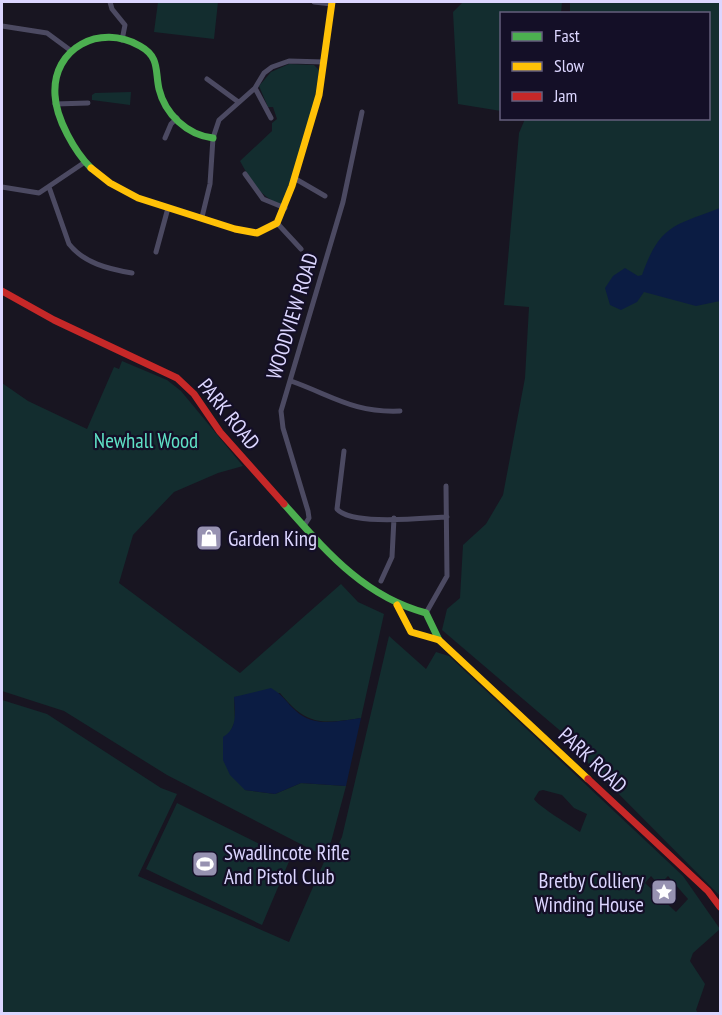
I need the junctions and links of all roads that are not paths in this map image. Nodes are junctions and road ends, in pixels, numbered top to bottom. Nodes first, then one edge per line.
1 (110, 2) edge
2 (314, 2) edge
3 (332, 3) edge
4 (2, 26) edge
5 (122, 40) junction
6 (70, 50) junction
7 (324, 63) junction
8 (207, 79) dead end
9 (255, 88) junction
10 (237, 101) junction
11 (88, 103) dead end
12 (55, 104) junction
13 (362, 112) dead end
14 (177, 118) junction
15 (271, 118) dead end
16 (165, 138) dead end
17 (213, 138) junction
18 (85, 162) junction
19 (245, 174) dead end
20 (294, 178) junction
21 (2, 187) edge
22 (49, 187) junction
23 (325, 196) dead end
24 (168, 207) junction
25 (285, 208) junction
26 (202, 217) junction
27 (277, 223) junction
28 (302, 249) dead end
29 (156, 252) dead end
30 (132, 273) dead end
31 (2, 291) edge
32 (291, 381) junction
33 (400, 411) dead end
34 (344, 451) dead end
35 (446, 486) dead end
36 (447, 517) junction
37 (394, 518) junction
38 (304, 526) junction
39 (381, 581) dead end
40 (397, 605) junction
41 (416, 612) junction
42 (426, 613) junction
43 (432, 624) junction
44 (407, 625) junction
45 (423, 636) junction
46 (440, 640) junction
47 (720, 908) edge

1 - 5 street
2 - 3 street
3 - 7 main road
4 - 6 street
5 - 6 main road
5 - 14 main road
6 - 12 main road
7 - 9 street
7 - 20 main road
8 - 10 street
9 - 10 street
9 - 15 street
10 - 17 street
11 - 12 street
12 - 18 main road
13 - 32 street, WOODVIEW ROAD
14 - 16 street
14 - 17 main road
17 - 26 street
18 - 22 street
18 - 24 main road
19 - 25 street
20 - 23 street
20 - 25 main road
21 - 22 street
22 - 30 street
24 - 26 main road
24 - 29 street
25 - 27 main road
26 - 27 main road
27 - 28 street
31 - 38 main road, PARK ROAD
32 - 33 street
32 - 38 street, WOODVIEW ROAD
34 - 37 street
35 - 36 street
36 - 37 street
36 - 42 street
37 - 39 street
38 - 40 main road, PARK ROAD
40 - 41 main road, PARK ROAD
40 - 44 main road, PARK ROAD
41 - 42 main road, PARK ROAD
41 - 44 main road
42 - 43 main road, PARK ROAD
43 - 45 main road
43 - 46 main road, PARK ROAD
44 - 45 main road, PARK ROAD
45 - 46 main road, PARK ROAD
46 - 47 main road, PARK ROAD

